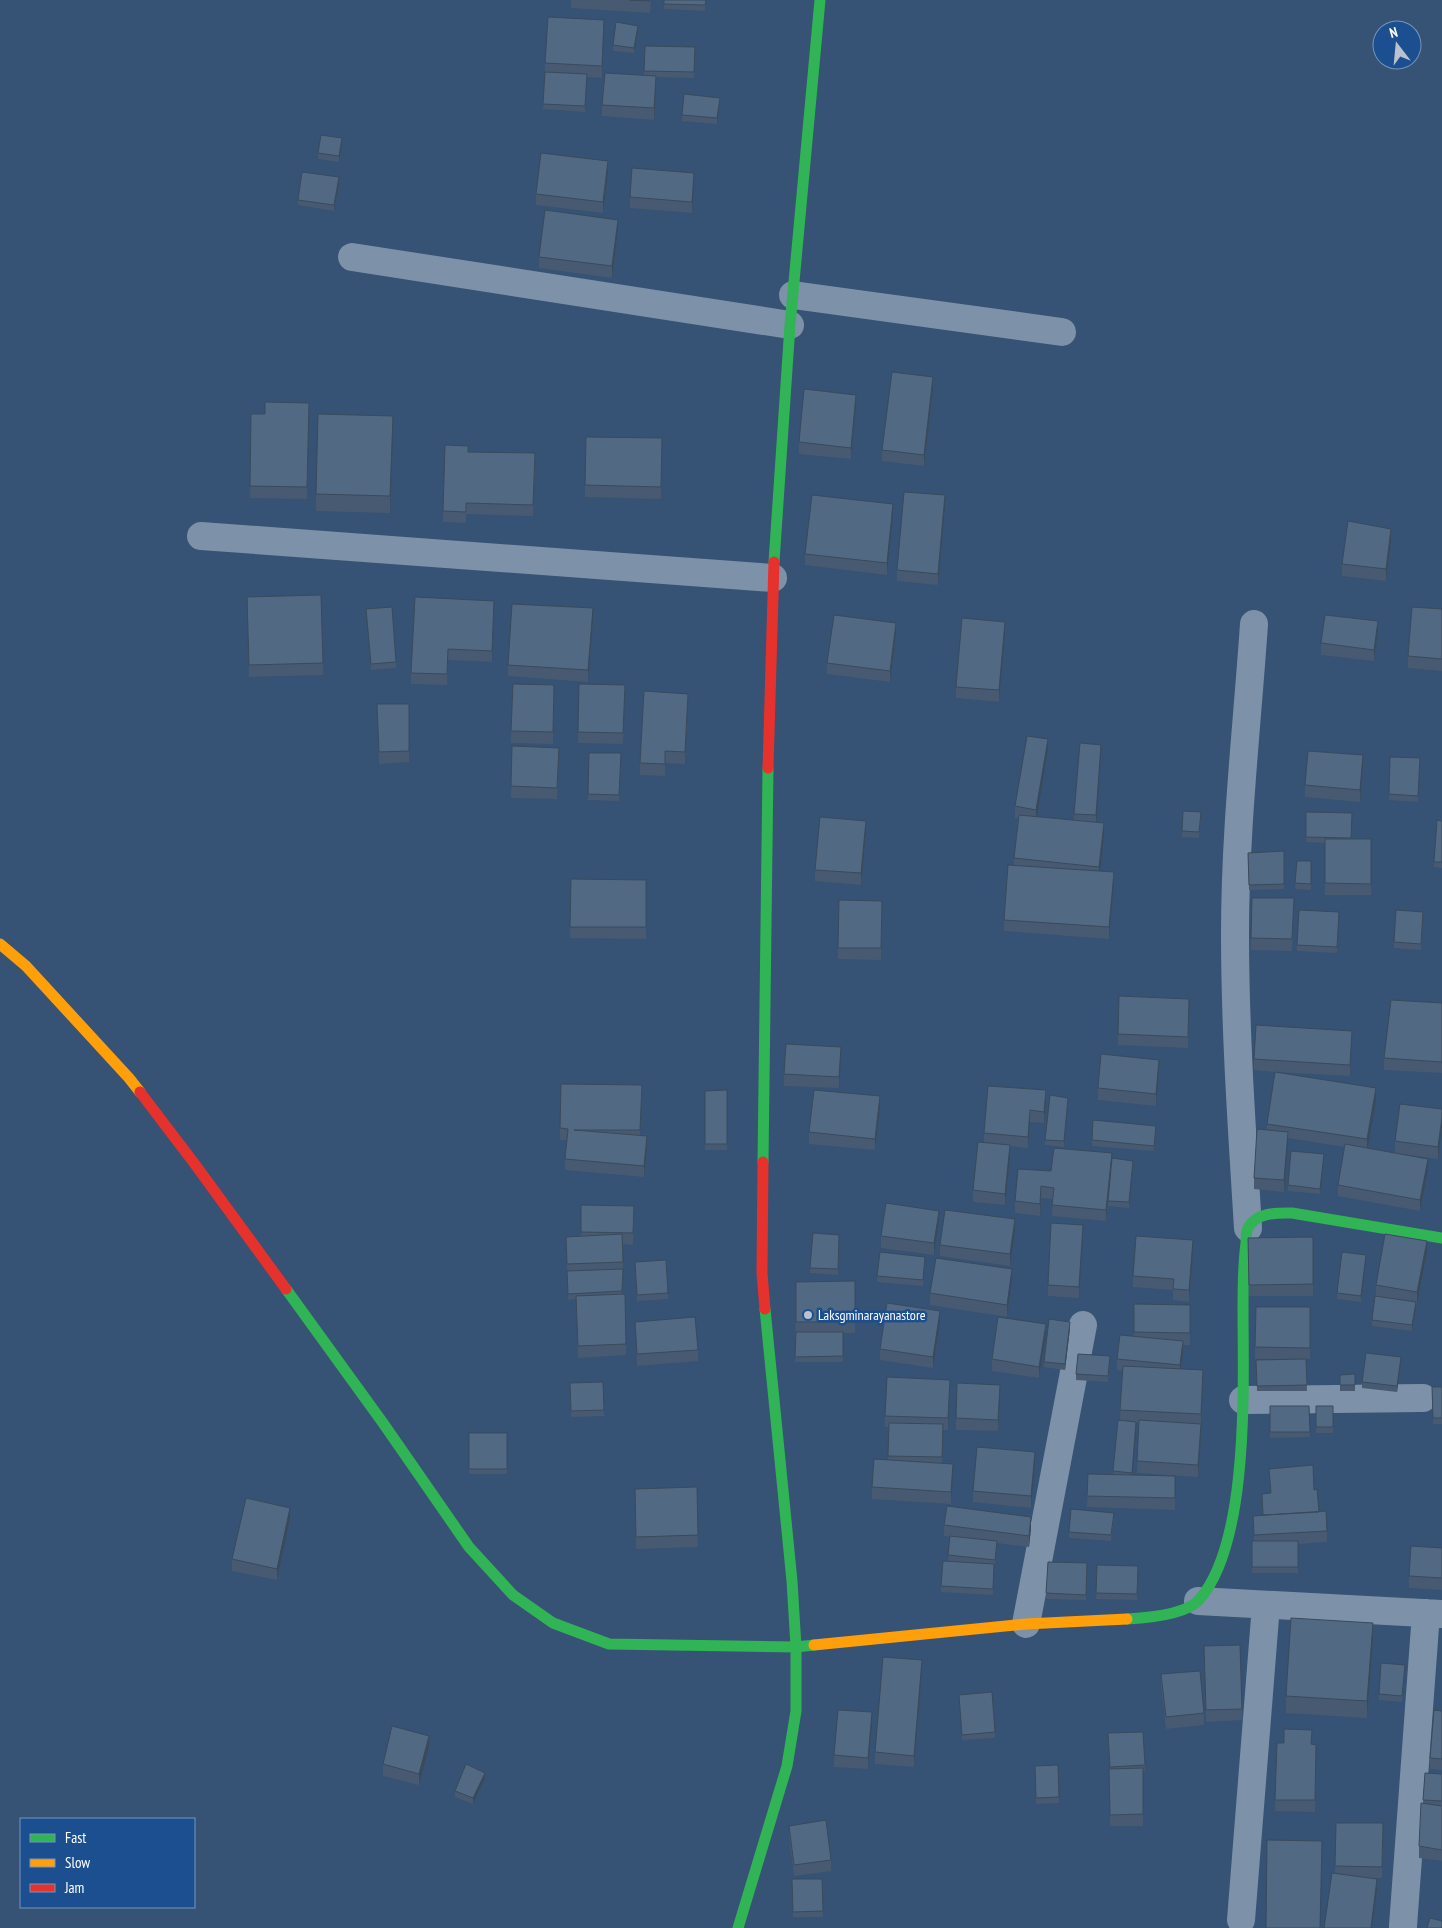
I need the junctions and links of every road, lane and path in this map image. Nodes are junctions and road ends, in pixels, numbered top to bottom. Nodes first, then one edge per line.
1 (820, 0) edge
2 (352, 257) dead end
3 (793, 296) junction
4 (790, 325) junction
5 (1062, 332) dead end
6 (201, 536) dead end
7 (773, 578) junction
8 (1254, 624) dead end
9 (0, 944) edge
10 (1248, 1228) junction
11 (1442, 1238) edge
12 (1083, 1325) dead end
13 (1423, 1398) dead end
14 (1243, 1400) junction
15 (1198, 1601) junction
16 (1266, 1605) junction
17 (1434, 1613) edge
18 (1026, 1624) junction
19 (796, 1648) junction
20 (1240, 1920) dead end
21 (1402, 1926) dead end
22 (738, 1928) edge

1 - 3 street
2 - 4 street
3 - 4 street
3 - 5 street
4 - 7 street
6 - 7 street
7 - 19 street
8 - 10 street
9 - 19 street
10 - 11 street
10 - 14 street
12 - 18 street
13 - 14 street
14 - 15 street
15 - 16 street
15 - 18 street
16 - 17 street
16 - 20 street
17 - 21 street
18 - 19 street
19 - 22 street

